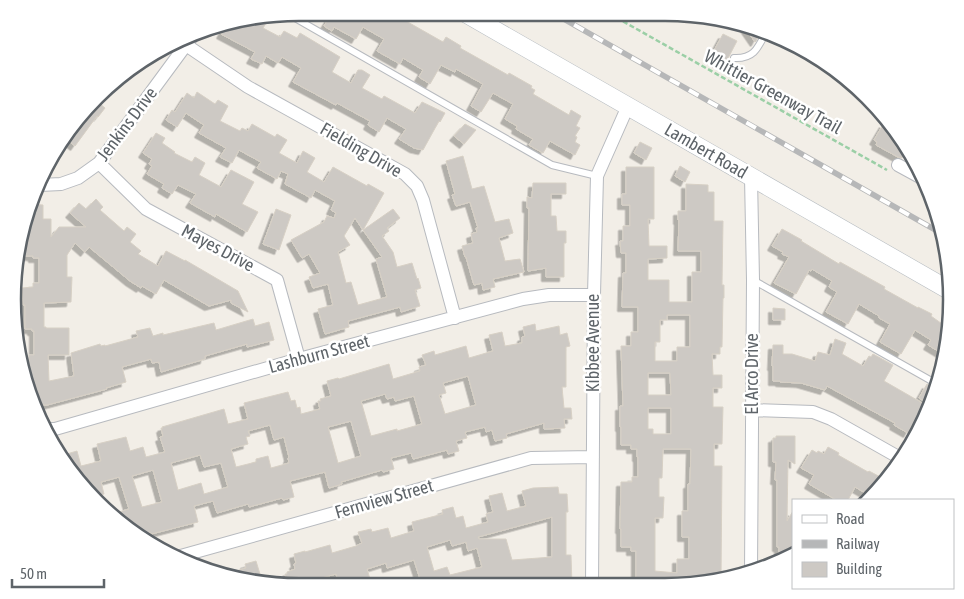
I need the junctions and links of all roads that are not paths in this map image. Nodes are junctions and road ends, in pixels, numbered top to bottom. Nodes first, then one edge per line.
1 (300, 21) edge
2 (477, 21) edge
3 (762, 39) edge
4 (193, 42) edge
5 (186, 45) edge
6 (734, 58) dead end
7 (628, 106) junction
8 (99, 163) junction
9 (894, 168) road end
10 (597, 176) junction
11 (914, 176) edge
12 (751, 177) junction
13 (46, 184) edge
14 (753, 280) junction
15 (942, 286) edge
16 (594, 295) junction
17 (455, 318) junction
18 (299, 359) junction
19 (930, 381) edge
20 (752, 410) junction
21 (53, 429) edge
22 (895, 455) edge
23 (593, 457) junction
24 (187, 554) edge
25 (751, 564) edge
26 (592, 578) edge

1 - 10 lane
2 - 7 main road, Lambert Road
3 - 6 lane
4 - 17 street, Fielding Drive
5 - 8 street, Jenkins Drive
7 - 10 street, Kibbee Avenue
7 - 12 main road, Lambert Road
8 - 13 street, Jenkins Drive
8 - 18 street, Mayes Drive
9 - 11 street
10 - 16 street, Kibbee Avenue
12 - 14 street, El Arco Drive
12 - 15 main road, Lambert Road
14 - 19 lane
14 - 20 street, El Arco Drive
16 - 17 street, Lashburn Street
16 - 23 street, Kibbee Avenue
17 - 18 street, Lashburn Street
18 - 21 street, Lashburn Street
20 - 22 street
20 - 25 street, El Arco Drive
23 - 24 street, Fernview Street
23 - 26 street, Kibbee Avenue

